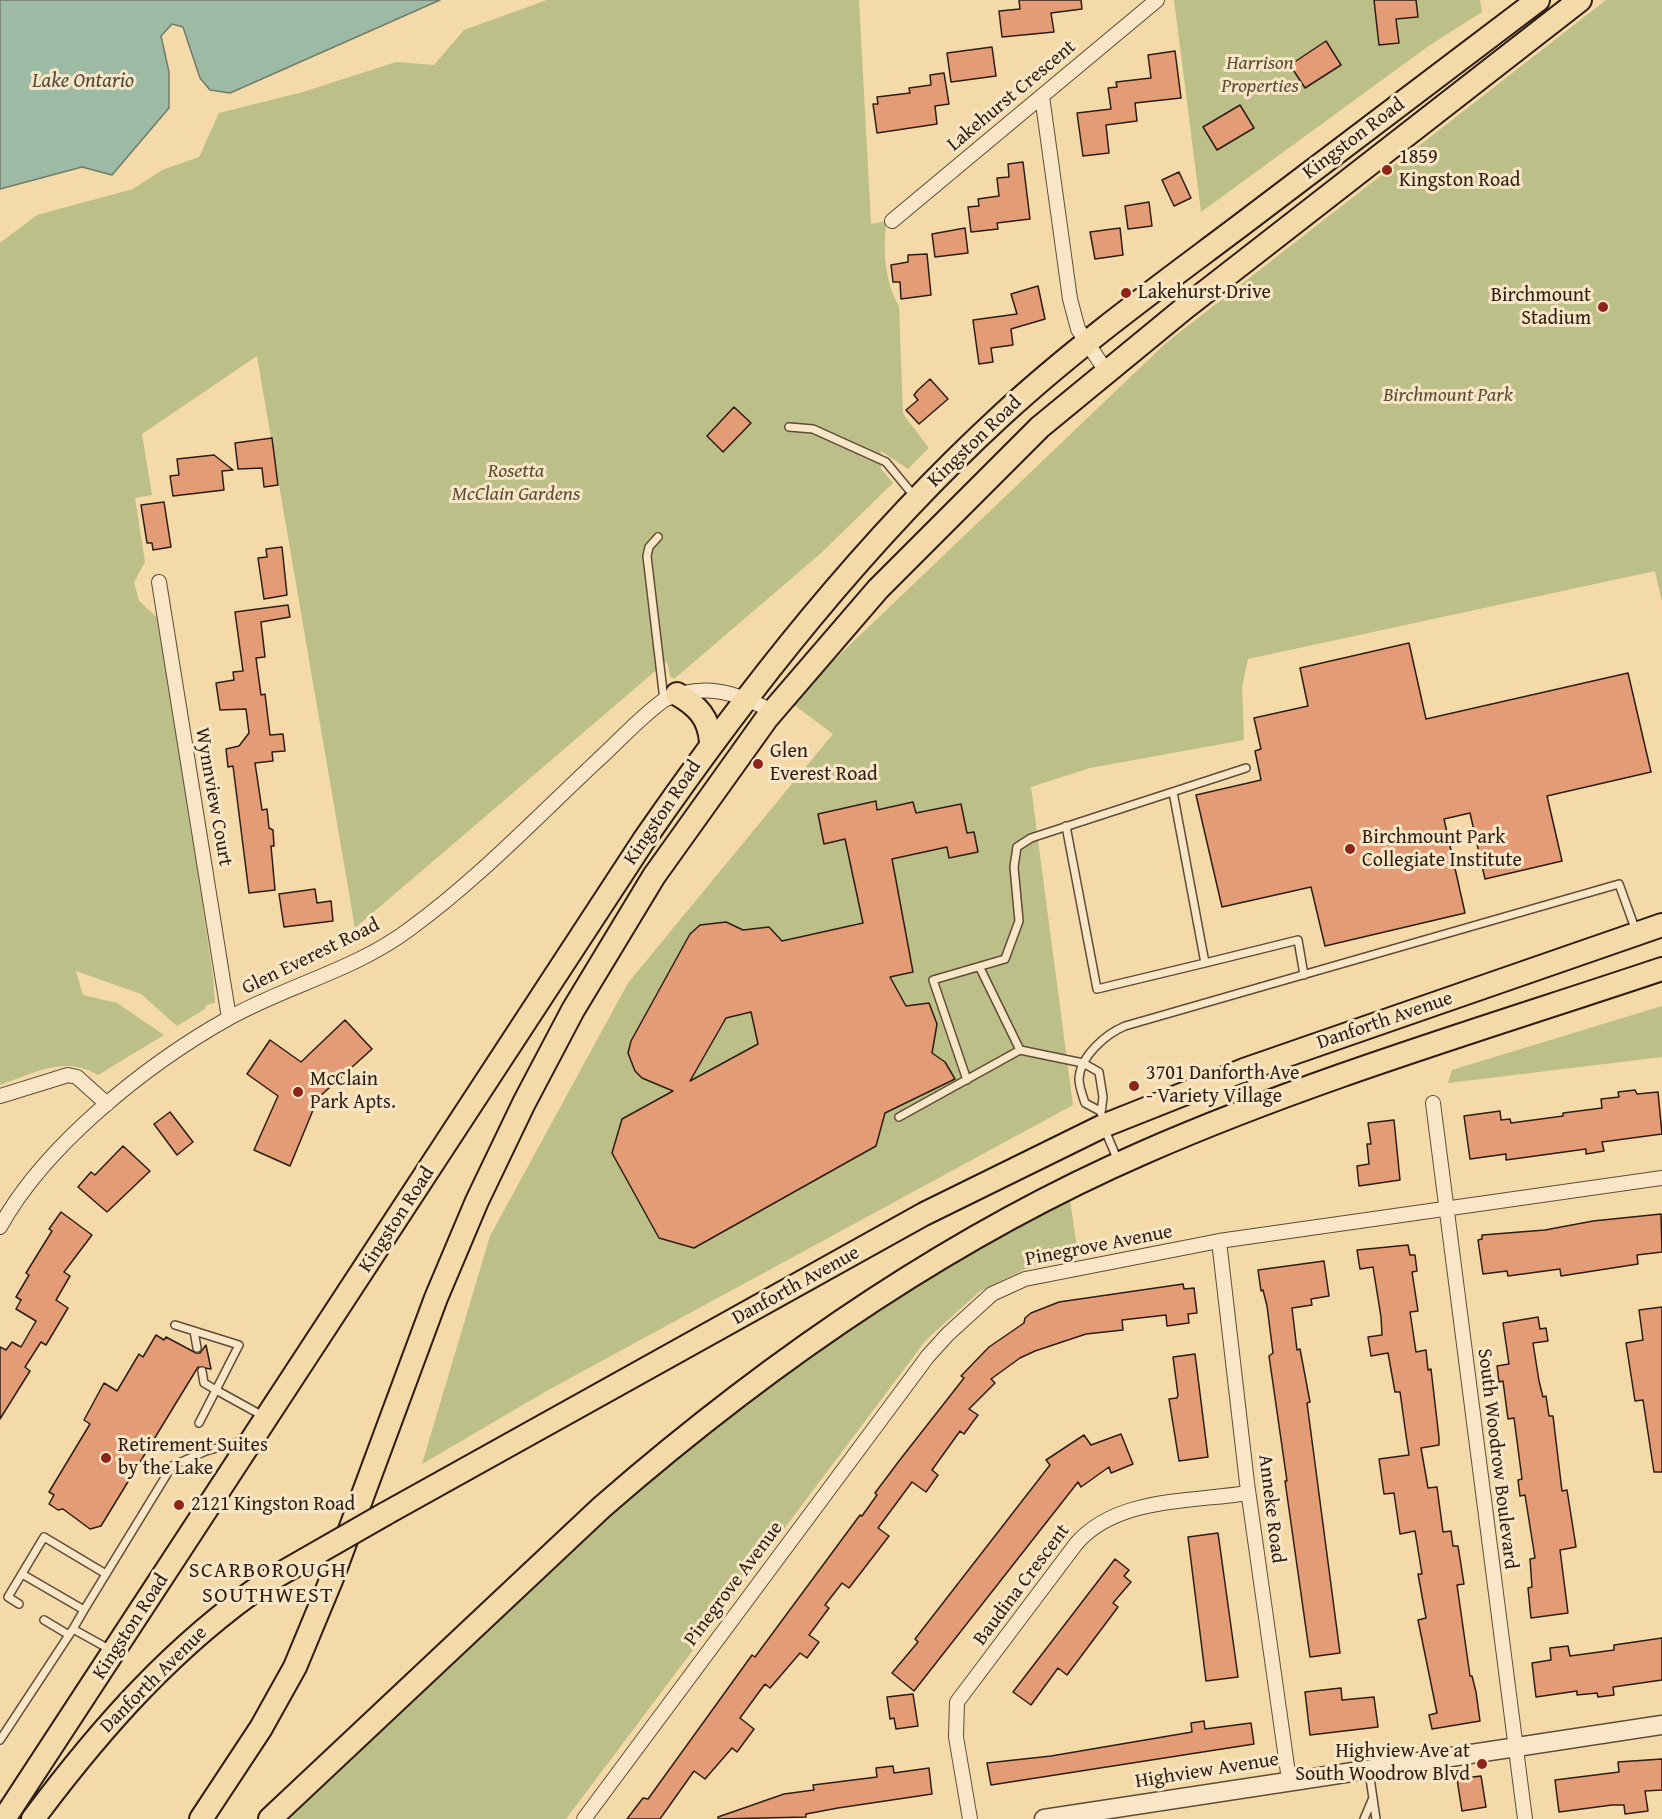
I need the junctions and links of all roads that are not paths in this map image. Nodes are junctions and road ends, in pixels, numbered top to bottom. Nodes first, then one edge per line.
1 (1157, 0) edge
2 (1538, 0) edge
3 (1580, 0) edge
4 (1042, 96) junction
5 (892, 221) dead end
6 (1086, 342) junction
7 (1106, 371) junction
8 (789, 427) dead end
9 (916, 499) junction
10 (658, 537) dead end
11 (159, 582) dead end
12 (671, 697) junction
13 (746, 698) junction
14 (772, 711) junction
15 (711, 742) junction
16 (1246, 768) dead end
17 (1173, 792) junction
18 (1066, 826) junction
19 (1662, 925) edge
20 (1637, 934) junction
21 (1204, 963) junction
22 (980, 968) junction
23 (1662, 969) edge
24 (1304, 975) junction
25 (229, 1018) junction
26 (1020, 1050) junction
27 (1083, 1064) junction
28 (967, 1080) junction
29 (0, 1096) edge
30 (1433, 1103) dead end
31 (107, 1104) junction
32 (899, 1117) dead end
33 (1102, 1118) junction
34 (1119, 1164) junction
35 (1662, 1178) edge
36 (1445, 1209) junction
37 (0, 1227) edge
38 (1219, 1241) junction
39 (175, 1325) dead end
40 (194, 1331) junction
41 (197, 1348) dead end
42 (202, 1371) dead end
43 (216, 1390) junction
44 (199, 1423) dead end
45 (262, 1427) junction
46 (1248, 1493) junction
47 (22, 1574) junction
48 (106, 1574) junction
49 (19, 1604) dead end
50 (84, 1611) junction
51 (44, 1620) dead end
52 (71, 1632) junction
53 (114, 1652) junction
54 (1662, 1725) edge
55 (0, 1740) edge
56 (1515, 1748) junction
57 (1369, 1770) junction
58 (1289, 1780) junction
59 (1373, 1798) junction
60 (4, 1819) edge
61 (33, 1819) edge
62 (201, 1819) edge
63 (270, 1819) edge
64 (584, 1819) edge
65 (970, 1819) edge
66 (1044, 1819) edge
67 (1364, 1819) edge
68 (1376, 1819) edge
69 (1525, 1819) edge

1 - 4 street, Lakehurst Crescent
2 - 6 main road, Kingston Road
3 - 7 main road, Kingston Road
4 - 5 street, Lakehurst Crescent
4 - 6 street
6 - 7 street
6 - 9 main road, Kingston Road
7 - 14 main road, Kingston Road
8 - 9 lane
9 - 13 main road, Kingston Road
10 - 12 lane
11 - 25 street, Wynnview Court
12 - 13 street
12 - 15 main road
12 - 25 street, Glen Everest Road
13 - 14 street
13 - 15 main road, Kingston Road
14 - 62 main road, Kingston Road
15 - 45 main road, Kingston Road
16 - 17 lane
17 - 18 lane
17 - 21 lane
18 - 21 lane
18 - 22 lane
19 - 20 main road, Danforth Avenue
20 - 24 lane
20 - 33 main road, Danforth Avenue
21 - 24 lane
22 - 26 lane
22 - 28 lane
23 - 34 main road, Danforth Avenue
24 - 27 lane
25 - 31 street, Glen Everest Road
26 - 27 lane
26 - 28 lane
27 - 33 lane
27 - 33 lane
28 - 32 lane
29 - 31 street
30 - 36 street, South Woodrow Boulevard
31 - 37 street, Glen Everest Road
33 - 34 lane
33 - 61 main road, Danforth Avenue, bridge
34 - 63 main road, Danforth Avenue
35 - 36 street, Pinegrove Avenue
36 - 38 street, Pinegrove Avenue
36 - 56 street, South Woodrow Boulevard
38 - 46 street, Anneke Road
38 - 64 street, Pinegrove Avenue
39 - 40 lane
40 - 41 lane
40 - 43 lane
42 - 43 lane
43 - 44 lane
43 - 45 lane
45 - 48 lane
45 - 53 main road, Kingston Road
46 - 58 street, Anneke Road
46 - 65 street, Baudina Crescent
47 - 48 lane
47 - 49 lane
47 - 50 lane
48 - 50 lane
50 - 52 lane
51 - 52 lane
52 - 53 lane
52 - 55 lane
53 - 60 main road, Kingston Road
54 - 56 street, Highview Avenue
56 - 57 street, Highview Avenue
56 - 69 street, South Woodrow Boulevard
57 - 58 street, Highview Avenue
57 - 59 lane
58 - 66 street, Highview Avenue
59 - 67 lane
59 - 68 lane

